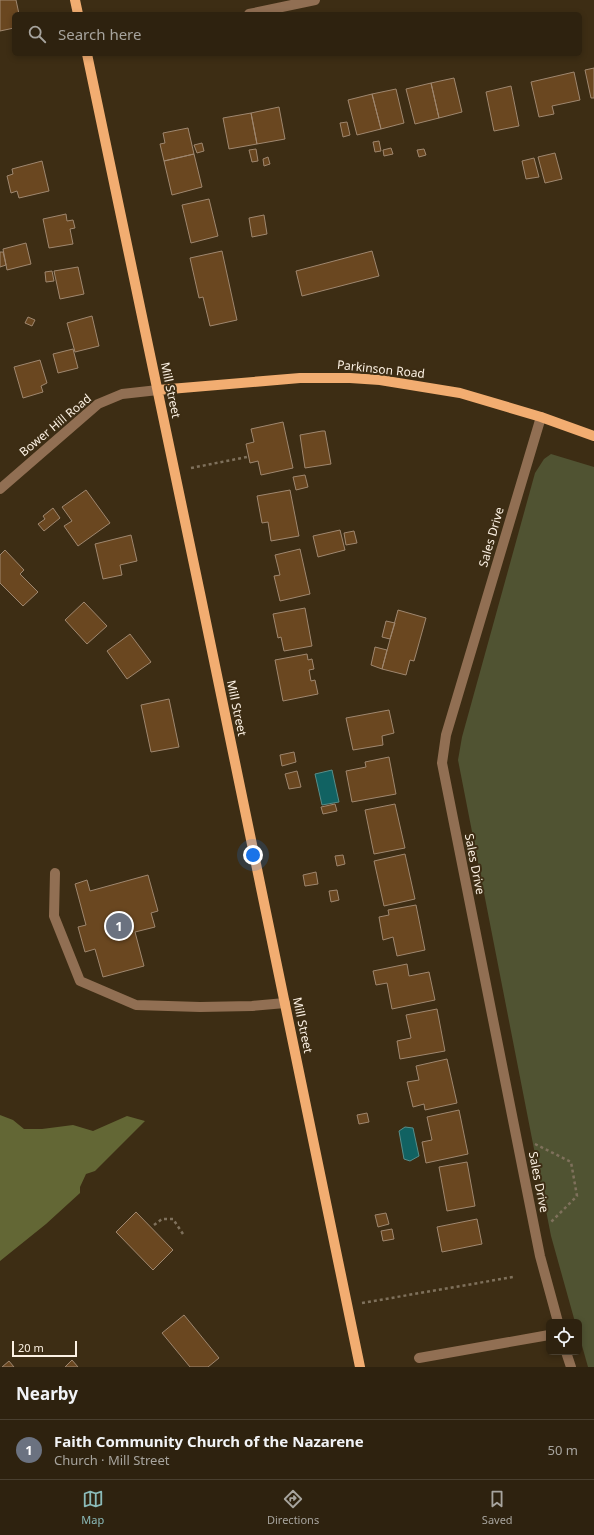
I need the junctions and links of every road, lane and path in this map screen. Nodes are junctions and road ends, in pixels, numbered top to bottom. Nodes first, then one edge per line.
1 (74, 0) edge
2 (315, 0) edge
3 (77, 12) edge
4 (258, 12) edge
5 (87, 56) edge
6 (158, 390) junction
7 (541, 417) junction
8 (594, 436) edge
9 (247, 457) dead end
10 (175, 472) junction
11 (0, 489) edge
12 (55, 873) dead end
13 (285, 1003) junction
14 (516, 1136) junction
15 (154, 1225) dead end
16 (183, 1234) dead end
17 (536, 1238) junction
18 (513, 1277) dead end
19 (348, 1306) junction
20 (557, 1319) edge
21 (546, 1336) edge
22 (567, 1355) edge
23 (419, 1358) dead end
24 (360, 1367) edge
25 (570, 1367) edge

1 - 3 main road
2 - 4 street
5 - 6 main road, Mill Street
6 - 7 main road, Parkinson Road
6 - 10 main road, Mill Street
6 - 11 street, Bower Hill Road
7 - 8 main road, Parkinson Road
7 - 14 street, Sales Drive
9 - 10 path
10 - 13 main road, Mill Street
12 - 13 street
13 - 19 main road, Mill Street
14 - 17 street, Sales Drive
14 - 17 path
15 - 16 path
17 - 20 street, Sales Drive
18 - 19 path
19 - 24 main road, Mill Street
21 - 23 street
22 - 25 street

